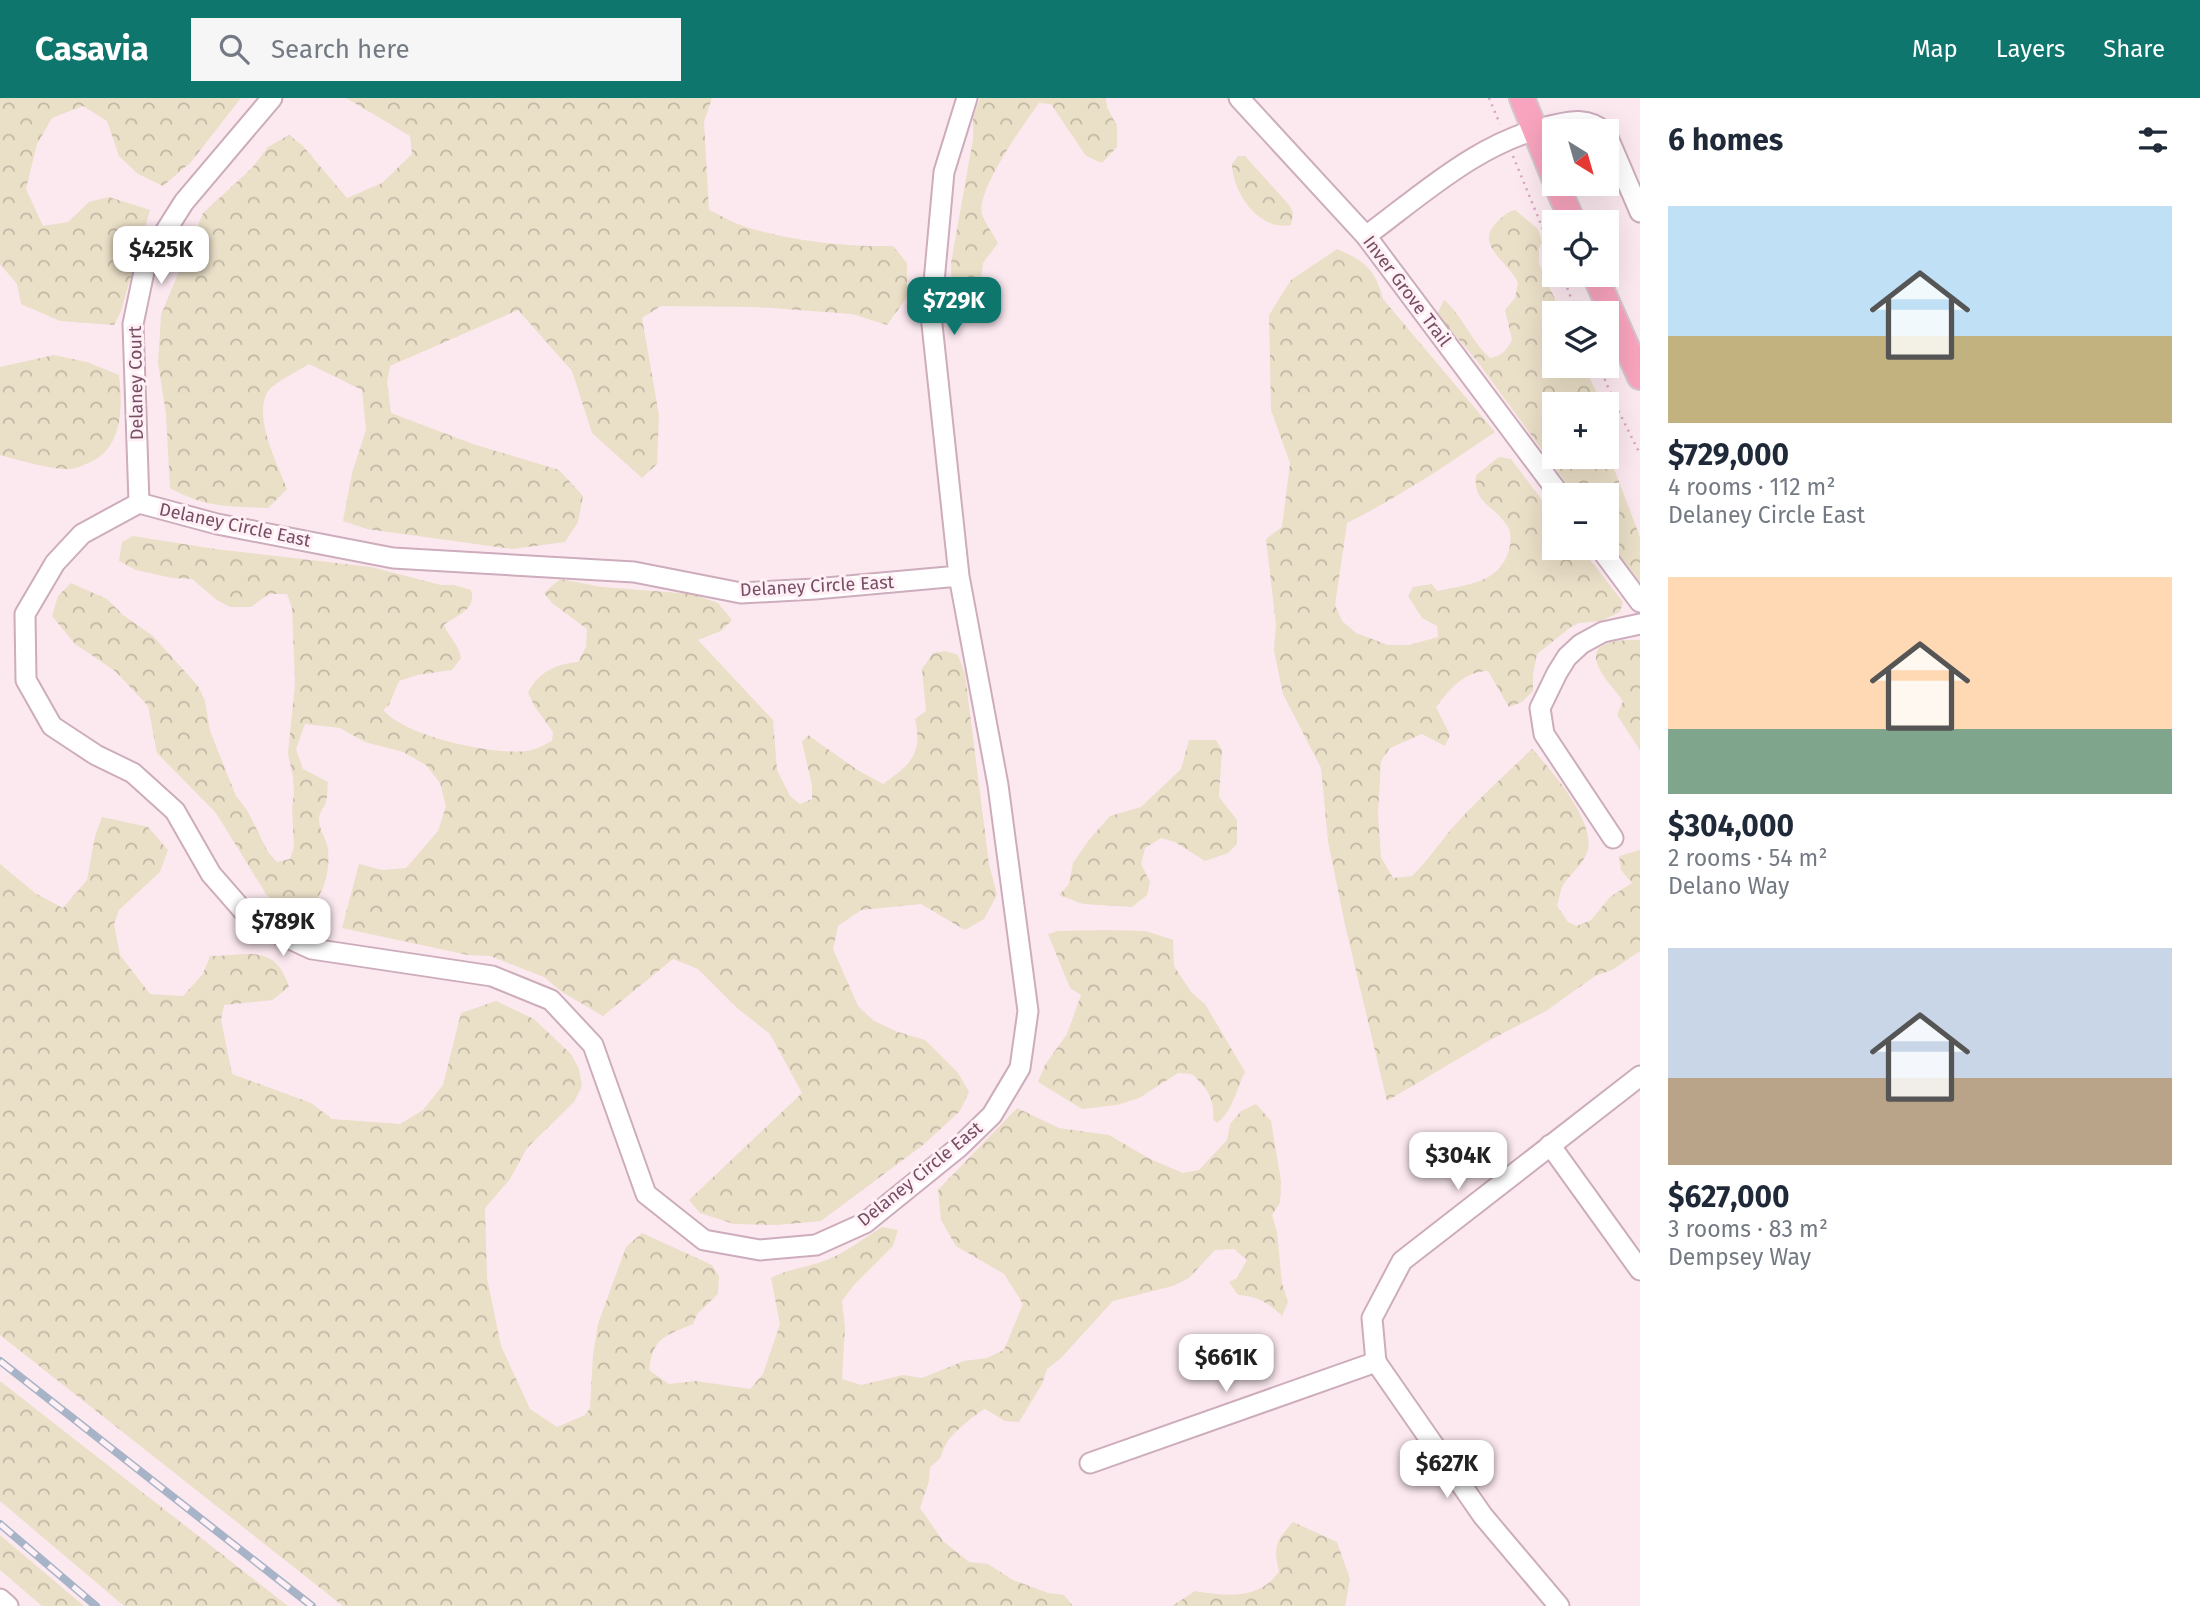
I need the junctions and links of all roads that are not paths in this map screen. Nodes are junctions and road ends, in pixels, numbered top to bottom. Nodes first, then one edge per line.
1 (272, 98) edge
2 (967, 98) edge
3 (1239, 98) edge
4 (1522, 98) edge
5 (1542, 128) edge
6 (1533, 130) junction
7 (1542, 151) edge
8 (1619, 158) edge
9 (1635, 187) edge
10 (1640, 212) edge
11 (1366, 236) junction
12 (1600, 287) edge
13 (1640, 377) edge
14 (1551, 483) edge
15 (139, 503) junction
16 (1609, 560) edge
17 (959, 576) junction
18 (1640, 602) edge
19 (1640, 624) edge
20 (1613, 838) dead end
21 (1640, 1076) edge
22 (1550, 1145) junction
23 (1640, 1270) edge
24 (1376, 1362) junction
25 (1090, 1463) dead end
26 (0, 1600) edge
27 (8, 1606) edge
28 (1559, 1606) edge

1 - 15 street, Delaney Court
2 - 17 street, Delaney Circle East
3 - 11 street, Inver Grove Trail
4 - 6 main road
5 - 6 street
6 - 7 main road
6 - 11 street
8 - 9 street
9 - 10 street
11 - 14 street, Inver Grove Trail
12 - 13 main road
15 - 17 street, Delaney Circle East
15 - 17 street, Delaney Circle East
16 - 18 street
19 - 20 street
21 - 22 street
22 - 23 street
22 - 24 street
24 - 25 street
24 - 28 street
26 - 27 street

